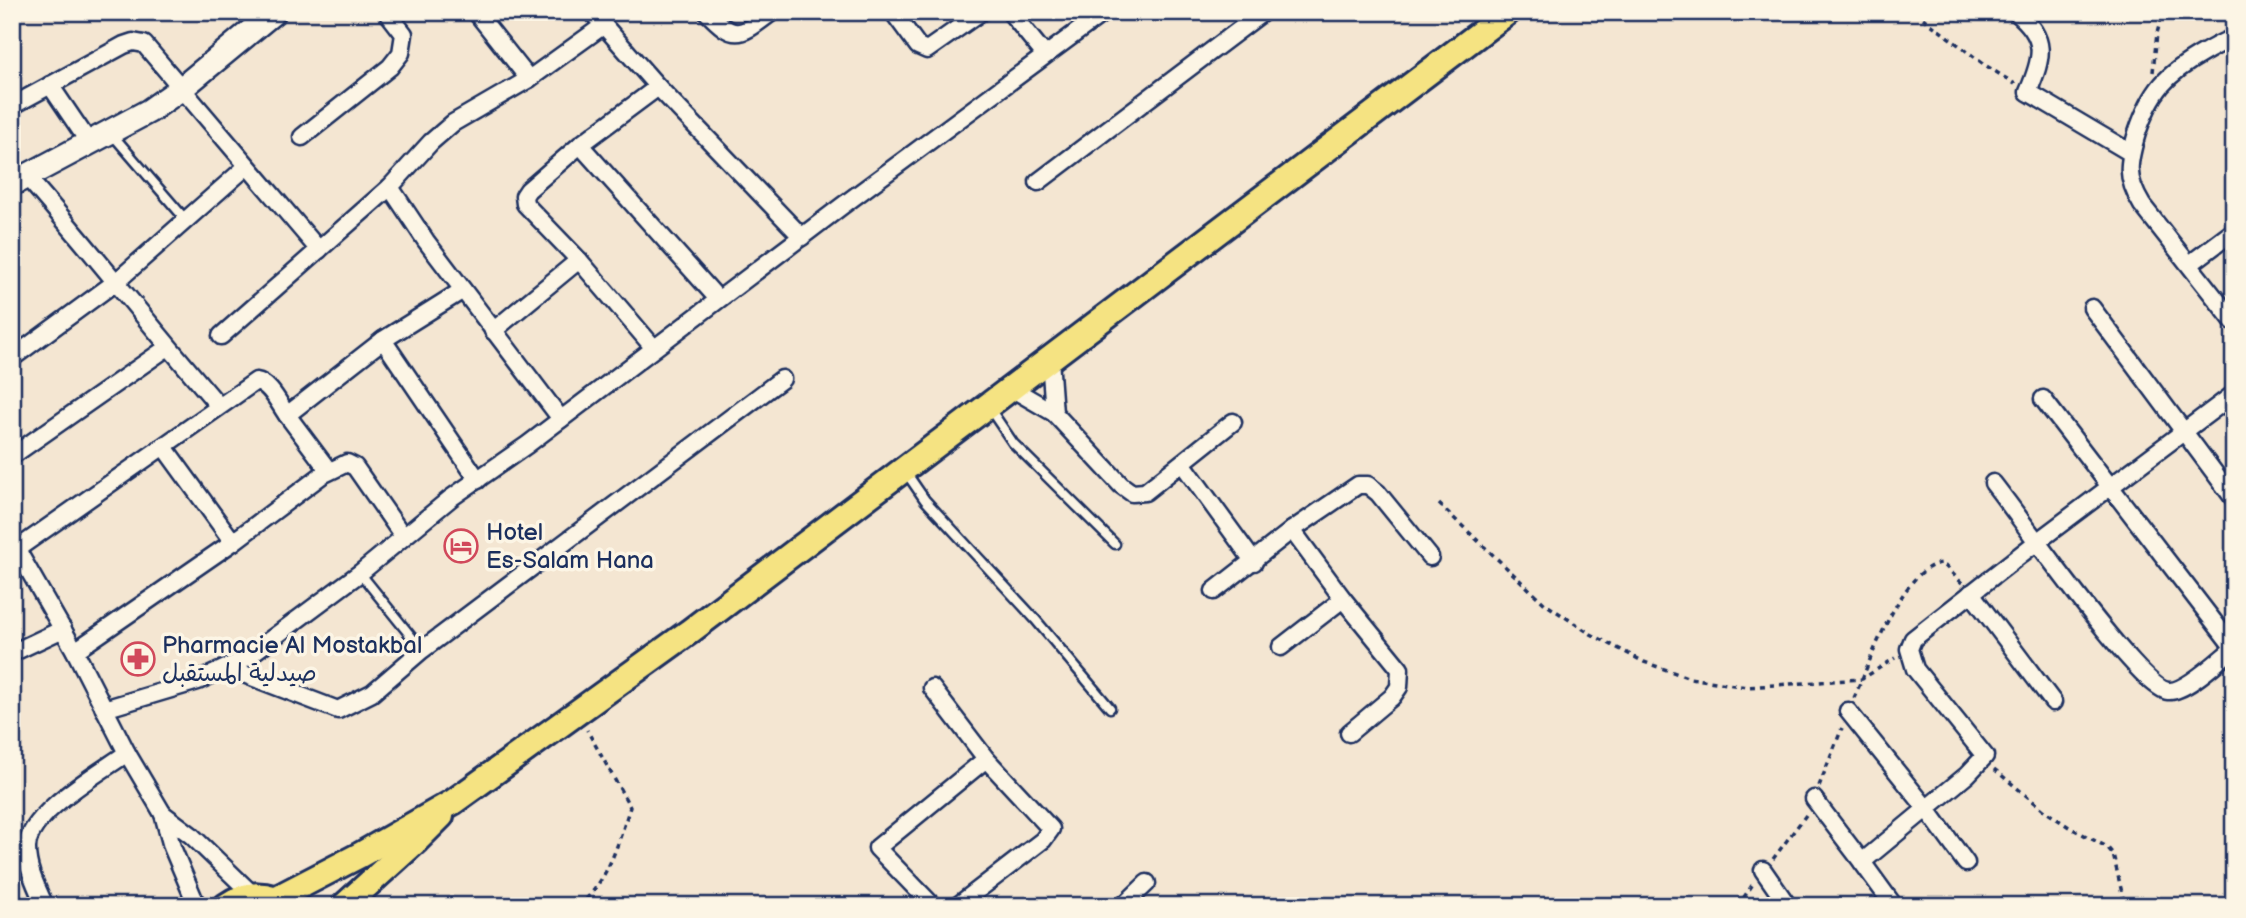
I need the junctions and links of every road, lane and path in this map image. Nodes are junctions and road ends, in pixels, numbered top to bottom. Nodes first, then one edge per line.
1 (274, 12) edge
2 (387, 12) edge
3 (476, 12) edge
4 (592, 12) edge
5 (707, 12) edge
6 (772, 12) edge
7 (893, 12) edge
8 (981, 12) edge
9 (1010, 12) edge
10 (1104, 12) edge
11 (1263, 12) edge
12 (1508, 12) edge
13 (1915, 12) edge
14 (2016, 12) edge
15 (2163, 12) edge
16 (604, 25) junction
17 (2234, 38) edge
18 (1045, 55) junction
19 (529, 79) junction
20 (50, 85) junction
21 (182, 88) junction
22 (658, 88) junction
23 (2155, 91) junction
24 (2028, 92) junction
25 (12, 106) edge
26 (111, 133) junction
27 (302, 137) dead end
28 (90, 144) junction
29 (580, 145) junction
30 (2131, 153) junction
31 (246, 167) junction
32 (20, 180) edge
33 (1038, 182) dead end
34 (390, 187) junction
35 (186, 220) junction
36 (2234, 231) edge
37 (802, 237) junction
38 (319, 250) junction
39 (579, 260) junction
40 (2190, 264) junction
41 (117, 281) junction
42 (463, 290) junction
43 (718, 299) junction
44 (2092, 309) dead end
45 (2234, 322) edge
46 (493, 331) junction
47 (221, 336) dead end
48 (383, 341) junction
49 (168, 347) junction
50 (654, 348) junction
51 (12, 358) edge
52 (1050, 359) junction
53 (782, 379) dead end
54 (1012, 388) junction
55 (2234, 394) edge
56 (2043, 399) dead end
57 (219, 406) junction
58 (988, 407) junction
59 (1054, 413) junction
60 (287, 415) junction
61 (561, 419) junction
62 (1233, 422) dead end
63 (2183, 433) junction
64 (164, 447) junction
65 (12, 456) edge
66 (1182, 463) junction
67 (904, 468) junction
68 (329, 471) junction
69 (478, 480) junction
70 (1993, 483) dead end
71 (2110, 487) junction
72 (2234, 499) edge
73 (1439, 504) dead end
74 (1292, 530) junction
75 (403, 536) junction
76 (2038, 541) junction
77 (233, 542) junction
78 (1115, 544) dead end
79 (15, 545) edge
80 (1430, 557) dead end
81 (1254, 562) junction
82 (360, 573) junction
83 (1214, 591) dead end
84 (1971, 593) junction
85 (1343, 599) junction
86 (62, 629) junction
87 (15, 647) edge
88 (1281, 647) dead end
89 (1909, 649) junction
90 (422, 650) junction
91 (75, 651) junction
92 (228, 668) junction
93 (932, 688) dead end
94 (2053, 702) dead end
95 (1110, 708) dead end
96 (104, 709) junction
97 (577, 711) junction
98 (1848, 711) dead end
99 (1349, 733) dead end
100 (127, 753) junction
101 (1985, 756) junction
102 (986, 759) junction
103 (1814, 799) dead end
104 (453, 802) junction
105 (1926, 808) junction
106 (163, 814) junction
107 (1862, 862) junction
108 (1965, 863) dead end
109 (1763, 870) joint
110 (1147, 883) dead end
111 (273, 900) edge
112 (1131, 903) edge
113 (45, 906) edge
114 (197, 906) edge
115 (226, 906) edge
116 (344, 906) edge
117 (579, 906) edge
118 (933, 906) edge
119 (957, 906) edge
120 (1738, 906) edge
121 (1788, 906) edge
122 (1894, 906) edge
123 (2125, 906) edge

1 - 21 street
2 - 27 street
3 - 19 street
4 - 16 street
5 - 6 street
7 - 8 street
9 - 18 street
10 - 18 street
11 - 33 street
12 - 52 main road
13 - 24 path
14 - 24 street
15 - 23 path
16 - 19 street
16 - 22 street
17 - 23 street
18 - 37 street
19 - 34 street
20 - 21 street
20 - 25 street
20 - 28 street
21 - 26 street
21 - 31 street
22 - 29 street
22 - 37 street
23 - 30 street
24 - 30 street
26 - 28 street
26 - 35 lane
28 - 32 street
29 - 39 street
29 - 43 street
30 - 40 street
31 - 35 street
31 - 38 street
32 - 41 street
34 - 38 street
34 - 42 street
35 - 41 street
36 - 40 street
37 - 43 street
38 - 47 street
39 - 46 street
39 - 50 street
40 - 45 street
41 - 49 street
41 - 51 street
42 - 46 street
42 - 48 street
43 - 50 street
44 - 63 street
46 - 61 street
48 - 60 street
48 - 69 street
49 - 57 street
49 - 65 street
50 - 61 street
52 - 54 main road
52 - 59 street
53 - 90 street
54 - 58 main road
54 - 59 street
55 - 63 street
56 - 71 street
57 - 60 street
57 - 64 street
58 - 67 main road
58 - 78 lane
59 - 66 street
60 - 68 street
61 - 69 street
62 - 66 street
63 - 71 street
63 - 72 street
64 - 77 street
64 - 79 street
66 - 81 street
67 - 95 lane
67 - 97 main road
68 - 75 street
68 - 77 street
69 - 75 street
70 - 76 street
71 - 76 street
71 - 76 street
73 - 89 path
74 - 80 street
74 - 81 street
74 - 85 street
75 - 82 street
76 - 84 street
77 - 91 street
79 - 86 street
81 - 83 street
82 - 90 lane
82 - 92 street
84 - 89 street
84 - 94 street
85 - 88 street
85 - 99 street
86 - 87 street
86 - 91 street
89 - 101 street
90 - 92 street
91 - 96 street
92 - 96 street
93 - 102 street
96 - 100 street
97 - 104 main road
97 - 117 path
98 - 105 street
100 - 106 street
100 - 113 street
101 - 105 street
101 - 123 path
102 - 118 street
102 - 119 street
103 - 107 street
104 - 111 main road
104 - 116 main road
105 - 107 street
105 - 108 street
106 - 111 street
106 - 114 street
107 - 122 street
109 - 120 path
109 - 121 street
110 - 112 street
111 - 115 main road

